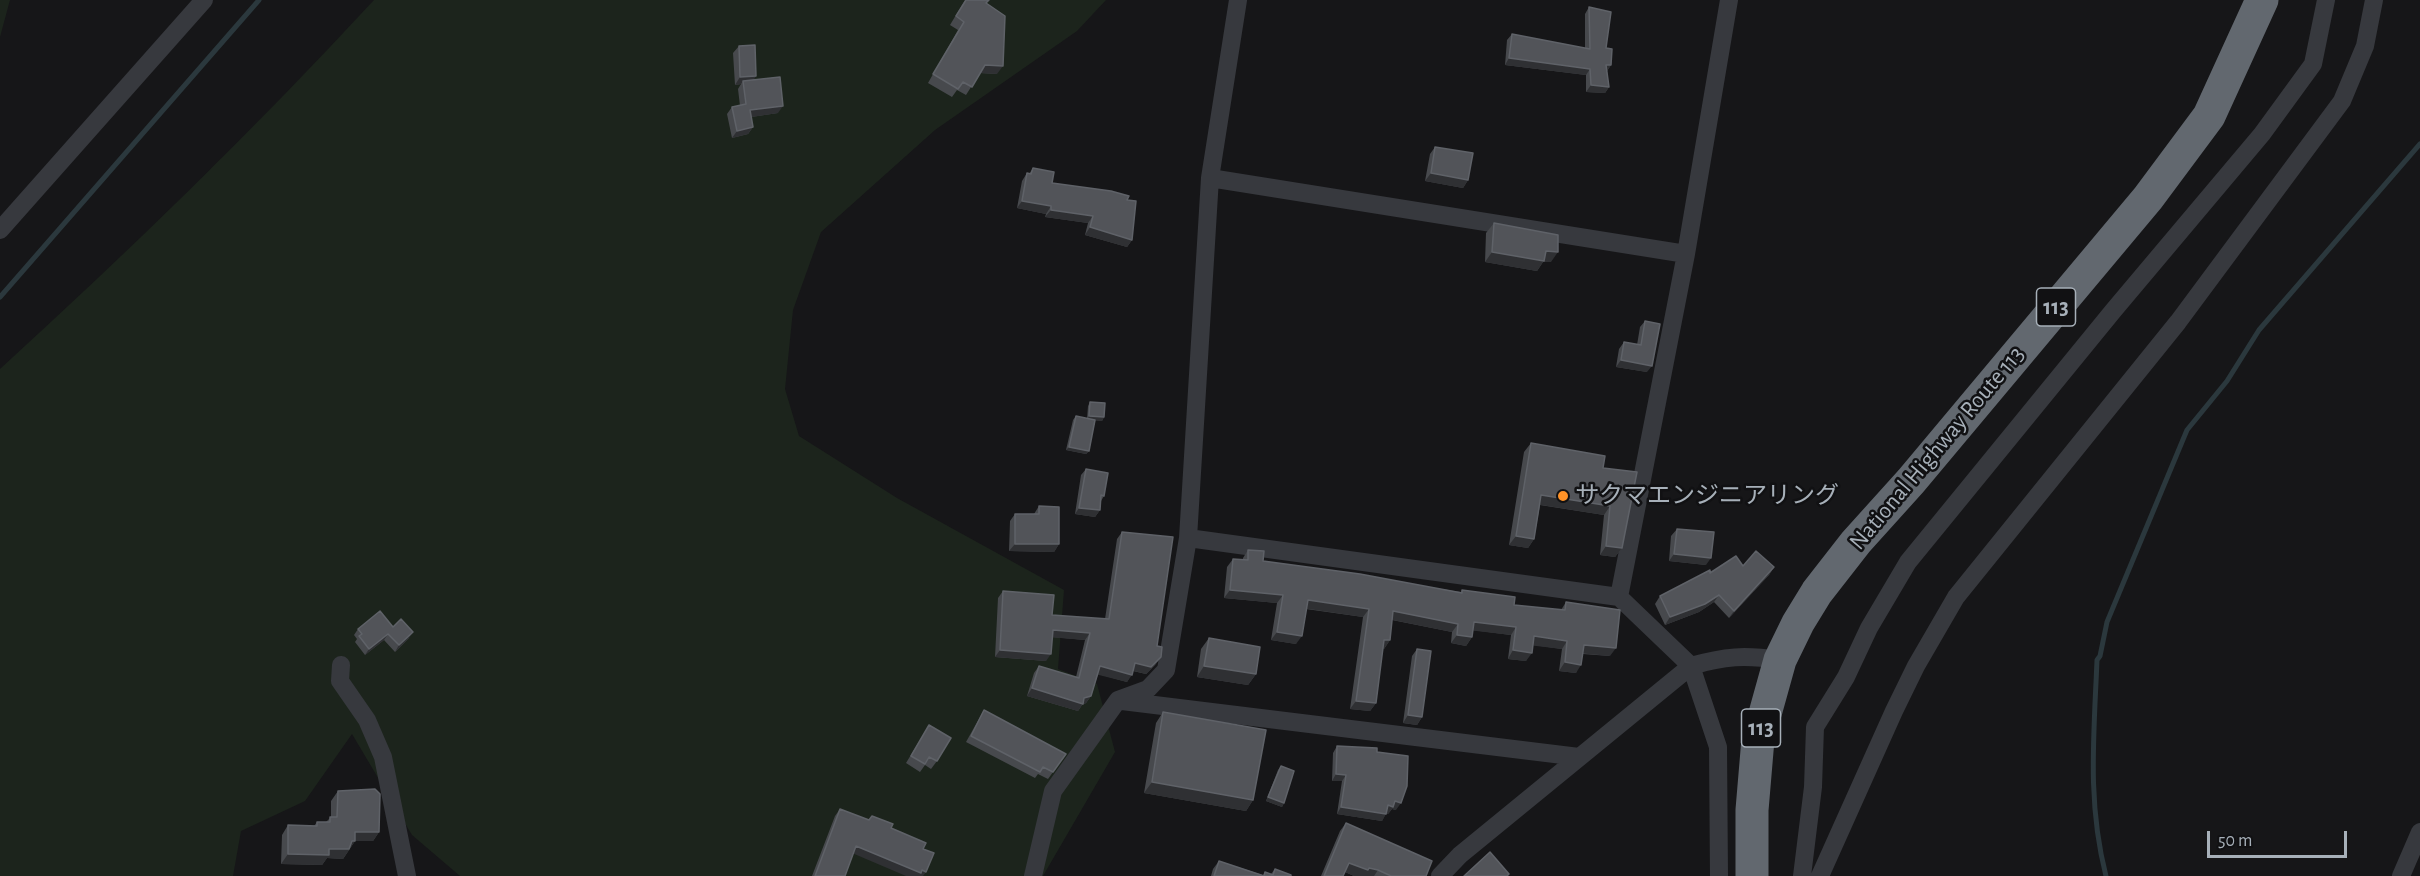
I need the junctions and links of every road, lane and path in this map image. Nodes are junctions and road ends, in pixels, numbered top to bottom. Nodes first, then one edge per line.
1 (204, 0) edge
2 (1238, 0) edge
3 (1729, 0) edge
4 (2262, 0) edge
5 (2326, 0) edge
6 (2374, 0) edge
7 (1210, 178) junction
8 (0, 230) edge
9 (1686, 255) junction
10 (1188, 538) junction
11 (1619, 597) junction
12 (1780, 660) junction
13 (341, 665) dead end
14 (1691, 666) junction
15 (1118, 700) junction
16 (1579, 757) junction
17 (2420, 832) edge
18 (407, 876) edge
19 (1034, 876) edge
20 (1440, 876) edge
21 (1719, 876) edge
22 (1752, 876) edge
23 (1802, 876) edge
24 (1820, 876) edge
25 (2401, 876) edge

1 - 8 street
2 - 7 street
3 - 9 street
4 - 12 highway, National Highway Route 113 / 113
5 - 23 street
6 - 24 street
7 - 9 street
7 - 10 street
9 - 11 street
10 - 11 street
10 - 15 street
11 - 14 street
12 - 14 street
12 - 22 highway, National Highway Route 113 / 113
13 - 18 street
14 - 16 street
14 - 21 street
15 - 16 street
15 - 19 street
16 - 20 street
17 - 25 street

